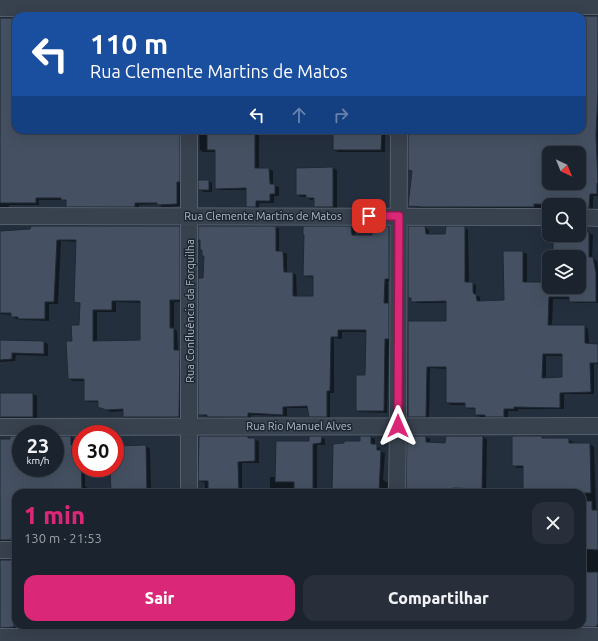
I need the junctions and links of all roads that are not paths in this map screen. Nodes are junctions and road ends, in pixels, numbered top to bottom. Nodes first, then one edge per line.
1 (598, 6) edge
2 (0, 8) edge
3 (189, 8) edge
4 (398, 8) edge
5 (189, 134) edge
6 (399, 134) edge
7 (0, 216) edge
8 (190, 216) junction
9 (399, 216) junction
10 (542, 217) edge
11 (586, 217) edge
12 (598, 218) edge
13 (0, 426) edge
14 (189, 426) junction
15 (398, 426) junction
16 (598, 426) edge
17 (189, 489) edge
18 (396, 489) edge
19 (0, 550) edge
20 (12, 550) edge
21 (74, 630) edge
22 (189, 634) edge
23 (393, 634) edge
24 (598, 636) edge
25 (0, 637) edge

1 - 4 street
2 - 3 street
3 - 4 street
5 - 8 street, Rua Confluência da Forquilha
6 - 9 street
7 - 8 street, Rua Clemente Martins de Matos
8 - 9 street, Rua Clemente Martins de Matos
8 - 14 street, Rua Confluência da Forquilha
9 - 10 street, Rua Clemente Martins de Matos
9 - 15 street
11 - 12 street
13 - 14 street, Rua Rio Manuel Alves
14 - 15 street, Rua Rio Manuel Alves
14 - 17 street, Rua Confluência da Forquilha
15 - 16 street, Rua Rio Manuel Alves
15 - 18 street
19 - 20 street
21 - 22 street
21 - 25 street
22 - 23 street
23 - 24 street

